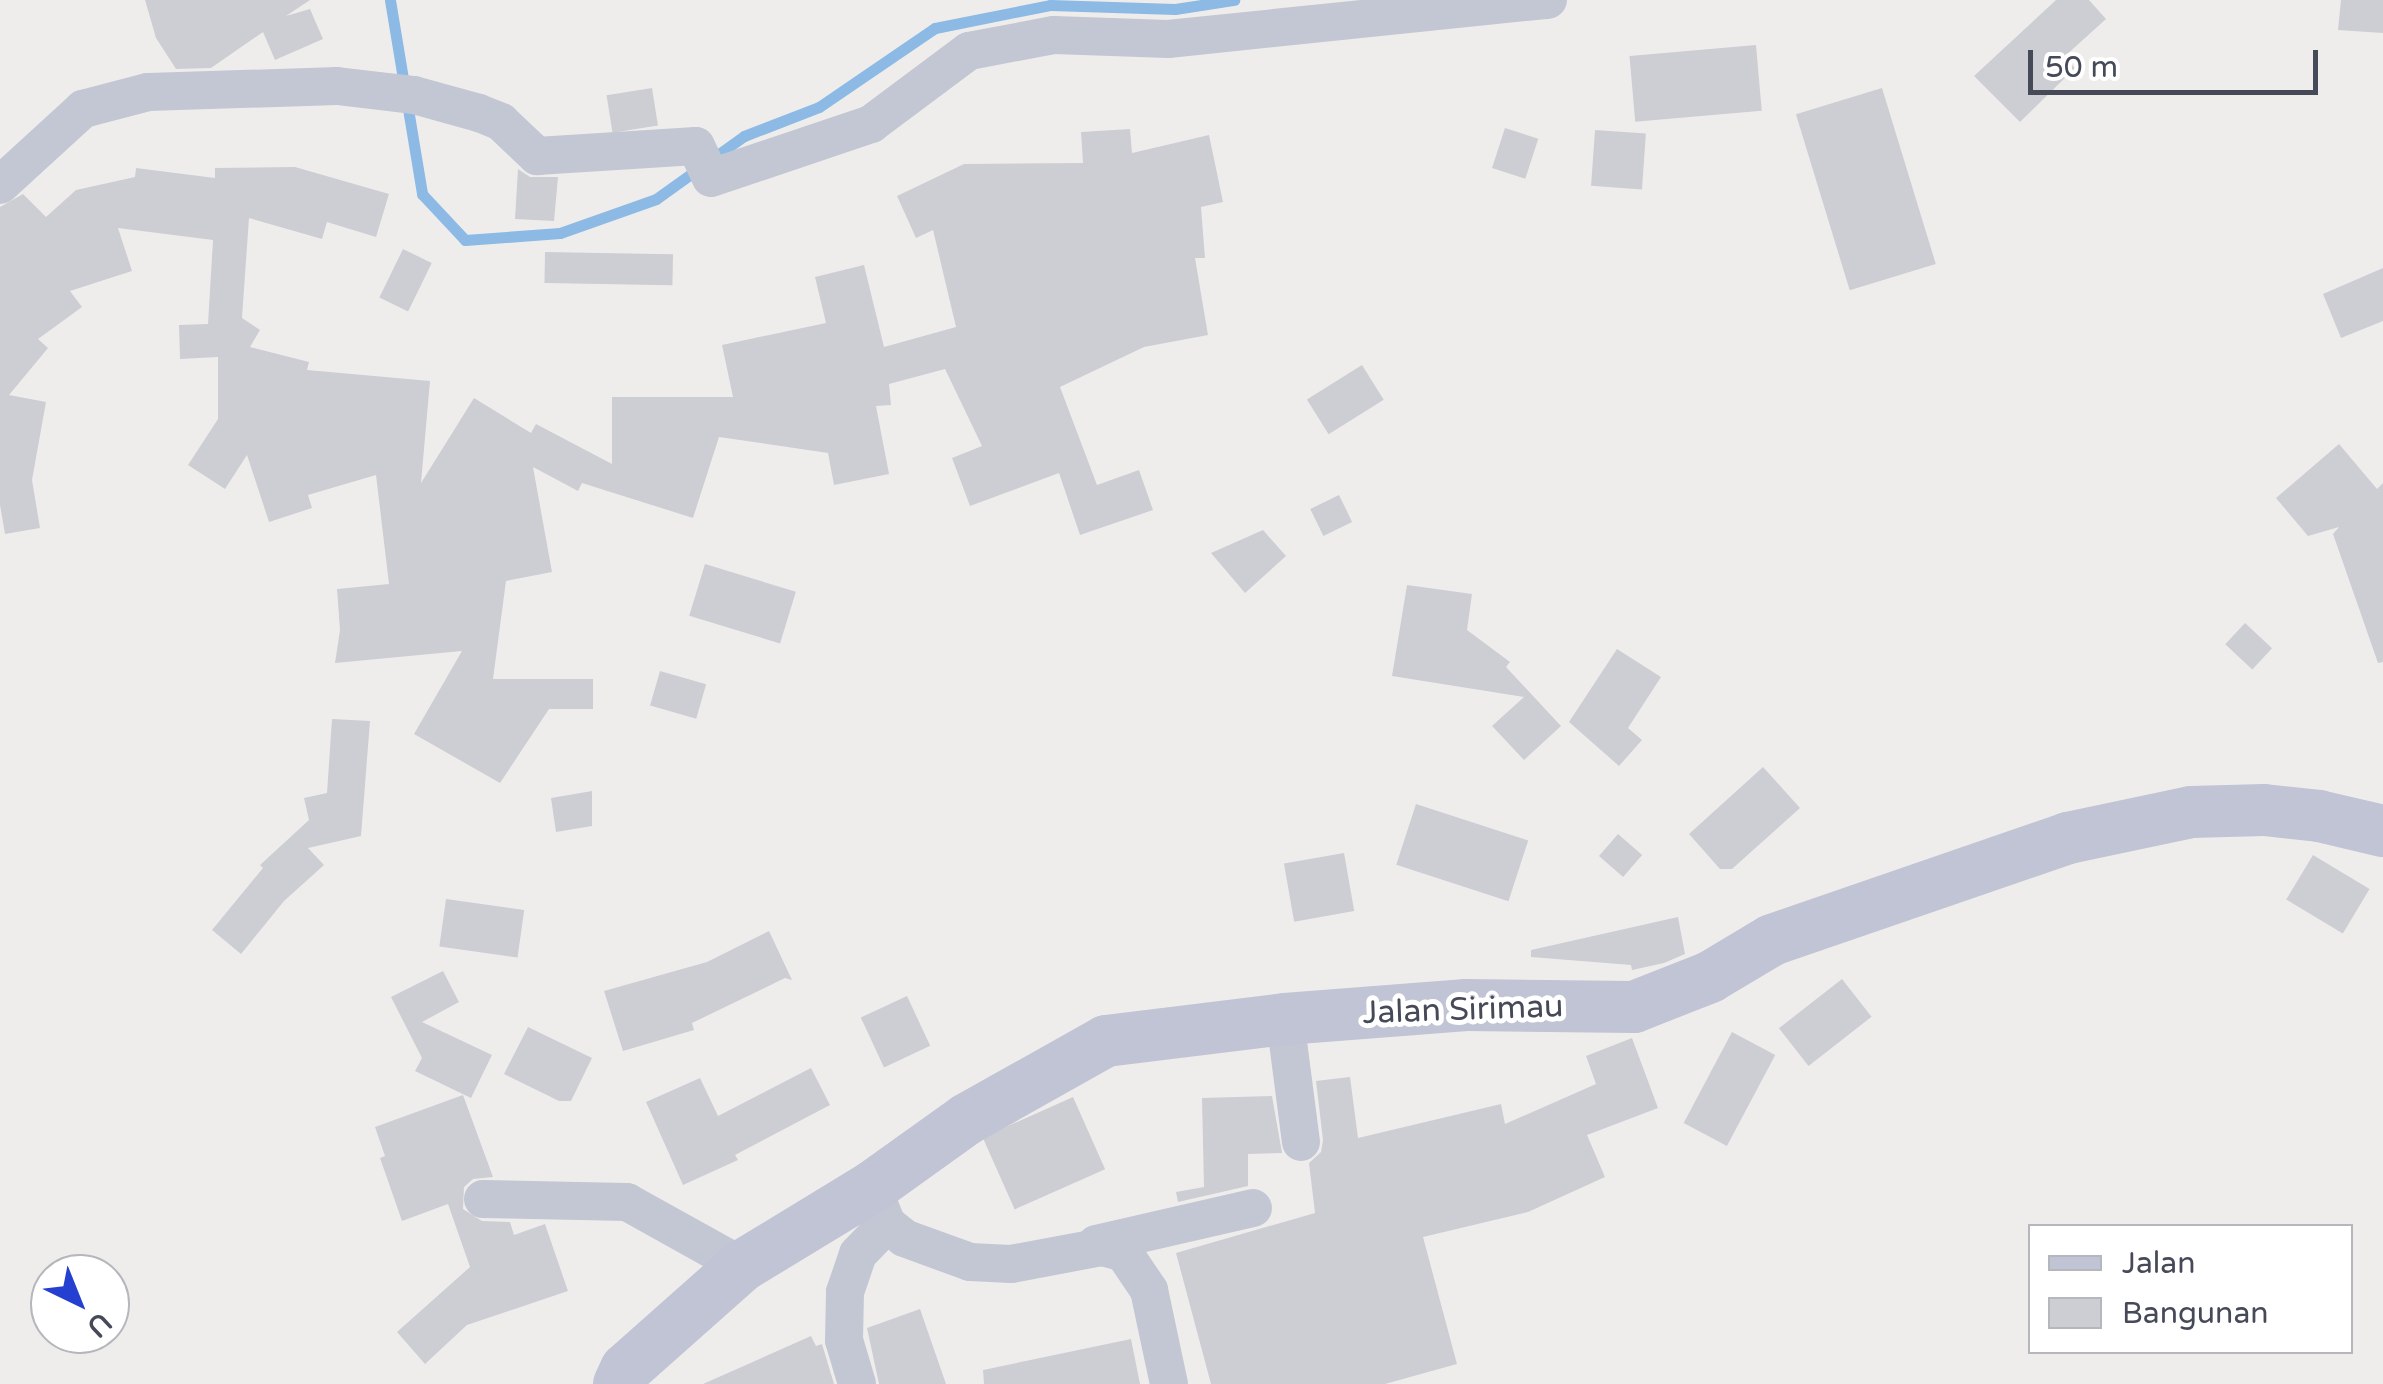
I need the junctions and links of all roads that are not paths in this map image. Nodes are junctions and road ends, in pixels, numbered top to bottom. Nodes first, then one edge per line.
1 (1548, 0) edge
2 (0, 186) edge
3 (2383, 831) edge
4 (1285, 1019) junction
5 (1302, 1142) dead end
6 (483, 1199) dead end
7 (879, 1206) junction
8 (1253, 1208) dead end
9 (1102, 1246) junction
10 (742, 1266) junction
11 (619, 1384) edge
12 (857, 1384) edge
13 (1169, 1384) edge

1 - 2 street
3 - 4 main road, Jalan Sirimau
4 - 5 street
4 - 7 main road, Jalan Sirimau
6 - 10 street
7 - 9 street
7 - 10 main road, Jalan Sirimau
7 - 12 street
8 - 9 street
9 - 13 street
10 - 11 main road, Jalan Sirimau

